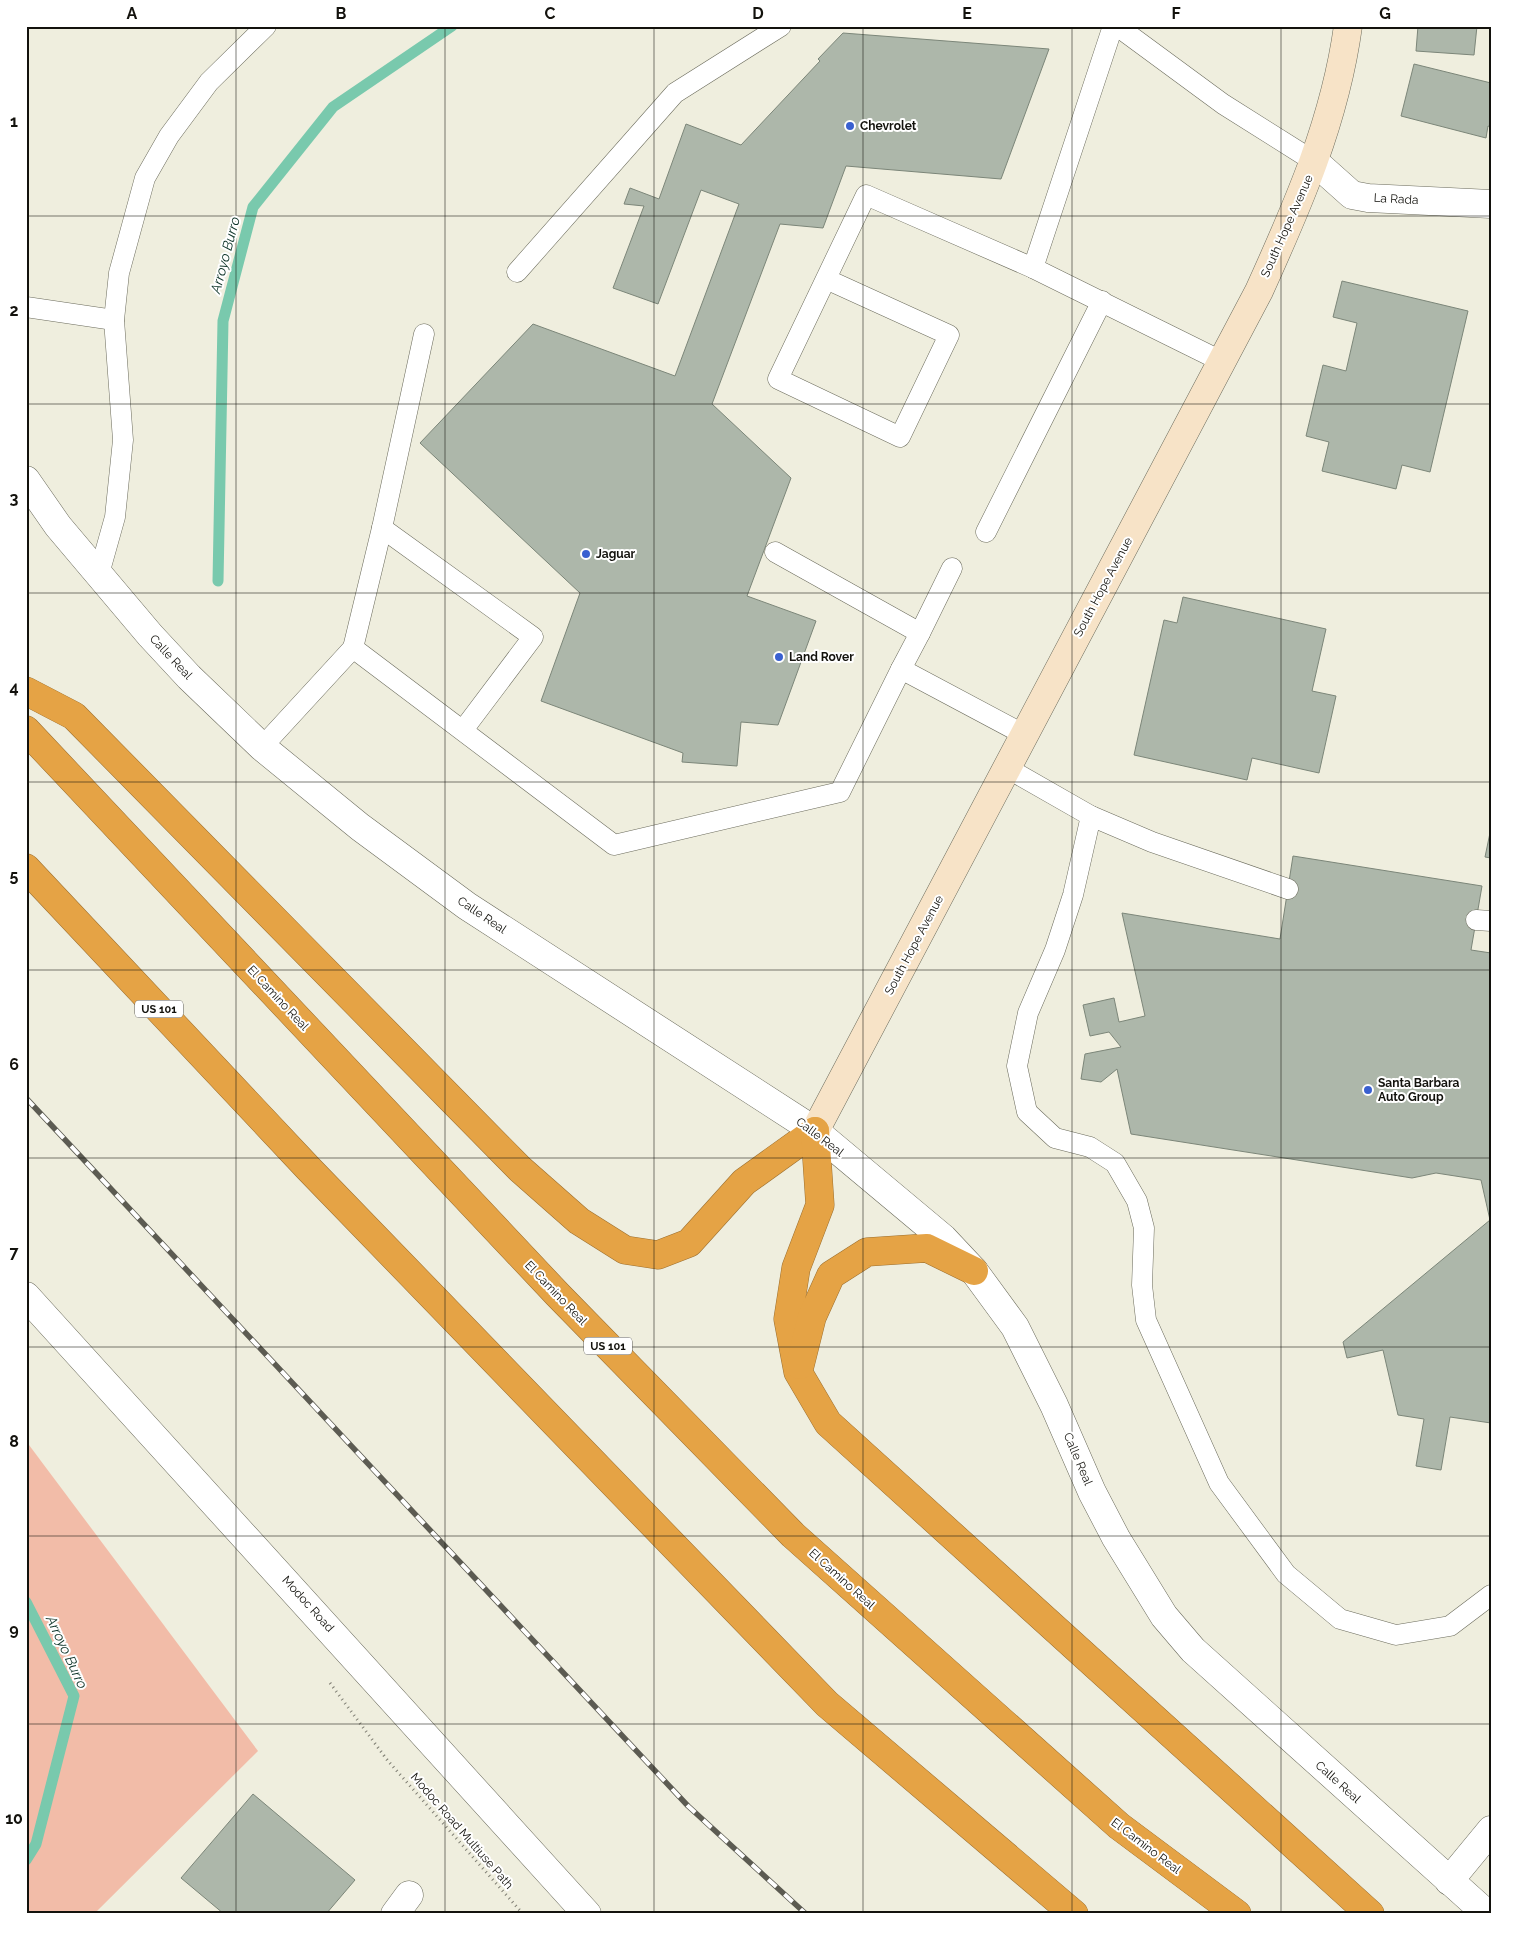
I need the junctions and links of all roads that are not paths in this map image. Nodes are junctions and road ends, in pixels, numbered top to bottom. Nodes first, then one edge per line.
1 (266, 26) edge
2 (781, 26) edge
3 (1113, 26) edge
4 (1117, 26) edge
5 (1348, 26) edge
6 (1315, 162) junction
7 (1491, 204) edge
8 (1033, 268) junction
9 (517, 272) dead end
10 (826, 279) junction
11 (1102, 301) junction
12 (26, 307) edge
13 (114, 320) junction
14 (424, 334) dead end
15 (1221, 361) junction
16 (26, 480) edge
17 (382, 528) junction
18 (986, 532) dead end
19 (775, 552) dead end
20 (952, 568) dead end
21 (99, 574) junction
22 (920, 633) junction
23 (354, 648) junction
24 (901, 670) junction
25 (26, 691) edge
26 (26, 730) edge
27 (463, 730) junction
28 (1025, 735) junction
29 (262, 747) junction
30 (1007, 768) junction
31 (1091, 816) junction
32 (32, 876) edge
33 (1288, 890) dead end
34 (816, 1130) junction
35 (974, 1271) junction
36 (26, 1296) edge
37 (798, 1372) junction
38 (1491, 1595) edge
39 (1491, 1830) edge
40 (1449, 1881) junction
41 (587, 1914) edge
42 (1074, 1914) edge
43 (1237, 1914) edge
44 (1370, 1914) edge
45 (1487, 1914) edge

1 - 13 lane
2 - 9 lane
3 - 8 lane
4 - 6 lane
5 - 6 main road, South Hope Avenue
6 - 7 street, La Rada
6 - 15 main road, South Hope Avenue
8 - 10 lane
8 - 11 lane
10 - 10 lane
11 - 15 lane
11 - 18 lane
12 - 13 lane
13 - 21 lane
14 - 17 lane
15 - 28 main road, South Hope Avenue
16 - 21 street, Calle Real
17 - 23 lane
17 - 27 lane
19 - 22 lane
20 - 22 lane
21 - 29 street, Calle Real
22 - 24 lane
23 - 27 lane
23 - 29 lane
24 - 27 lane
24 - 28 lane
25 - 34 highway
26 - 43 highway, El Camino Real / US 101
28 - 30 main road, South Hope Avenue
29 - 34 street, Calle Real
30 - 31 lane
30 - 34 main road, South Hope Avenue
31 - 33 lane
31 - 38 lane
32 - 42 highway, US 101
34 - 35 street, Calle Real
34 - 37 highway
35 - 37 highway
35 - 40 street, Calle Real
36 - 41 street, Modoc Road
37 - 44 highway
39 - 40 street
40 - 45 street, Calle Real

